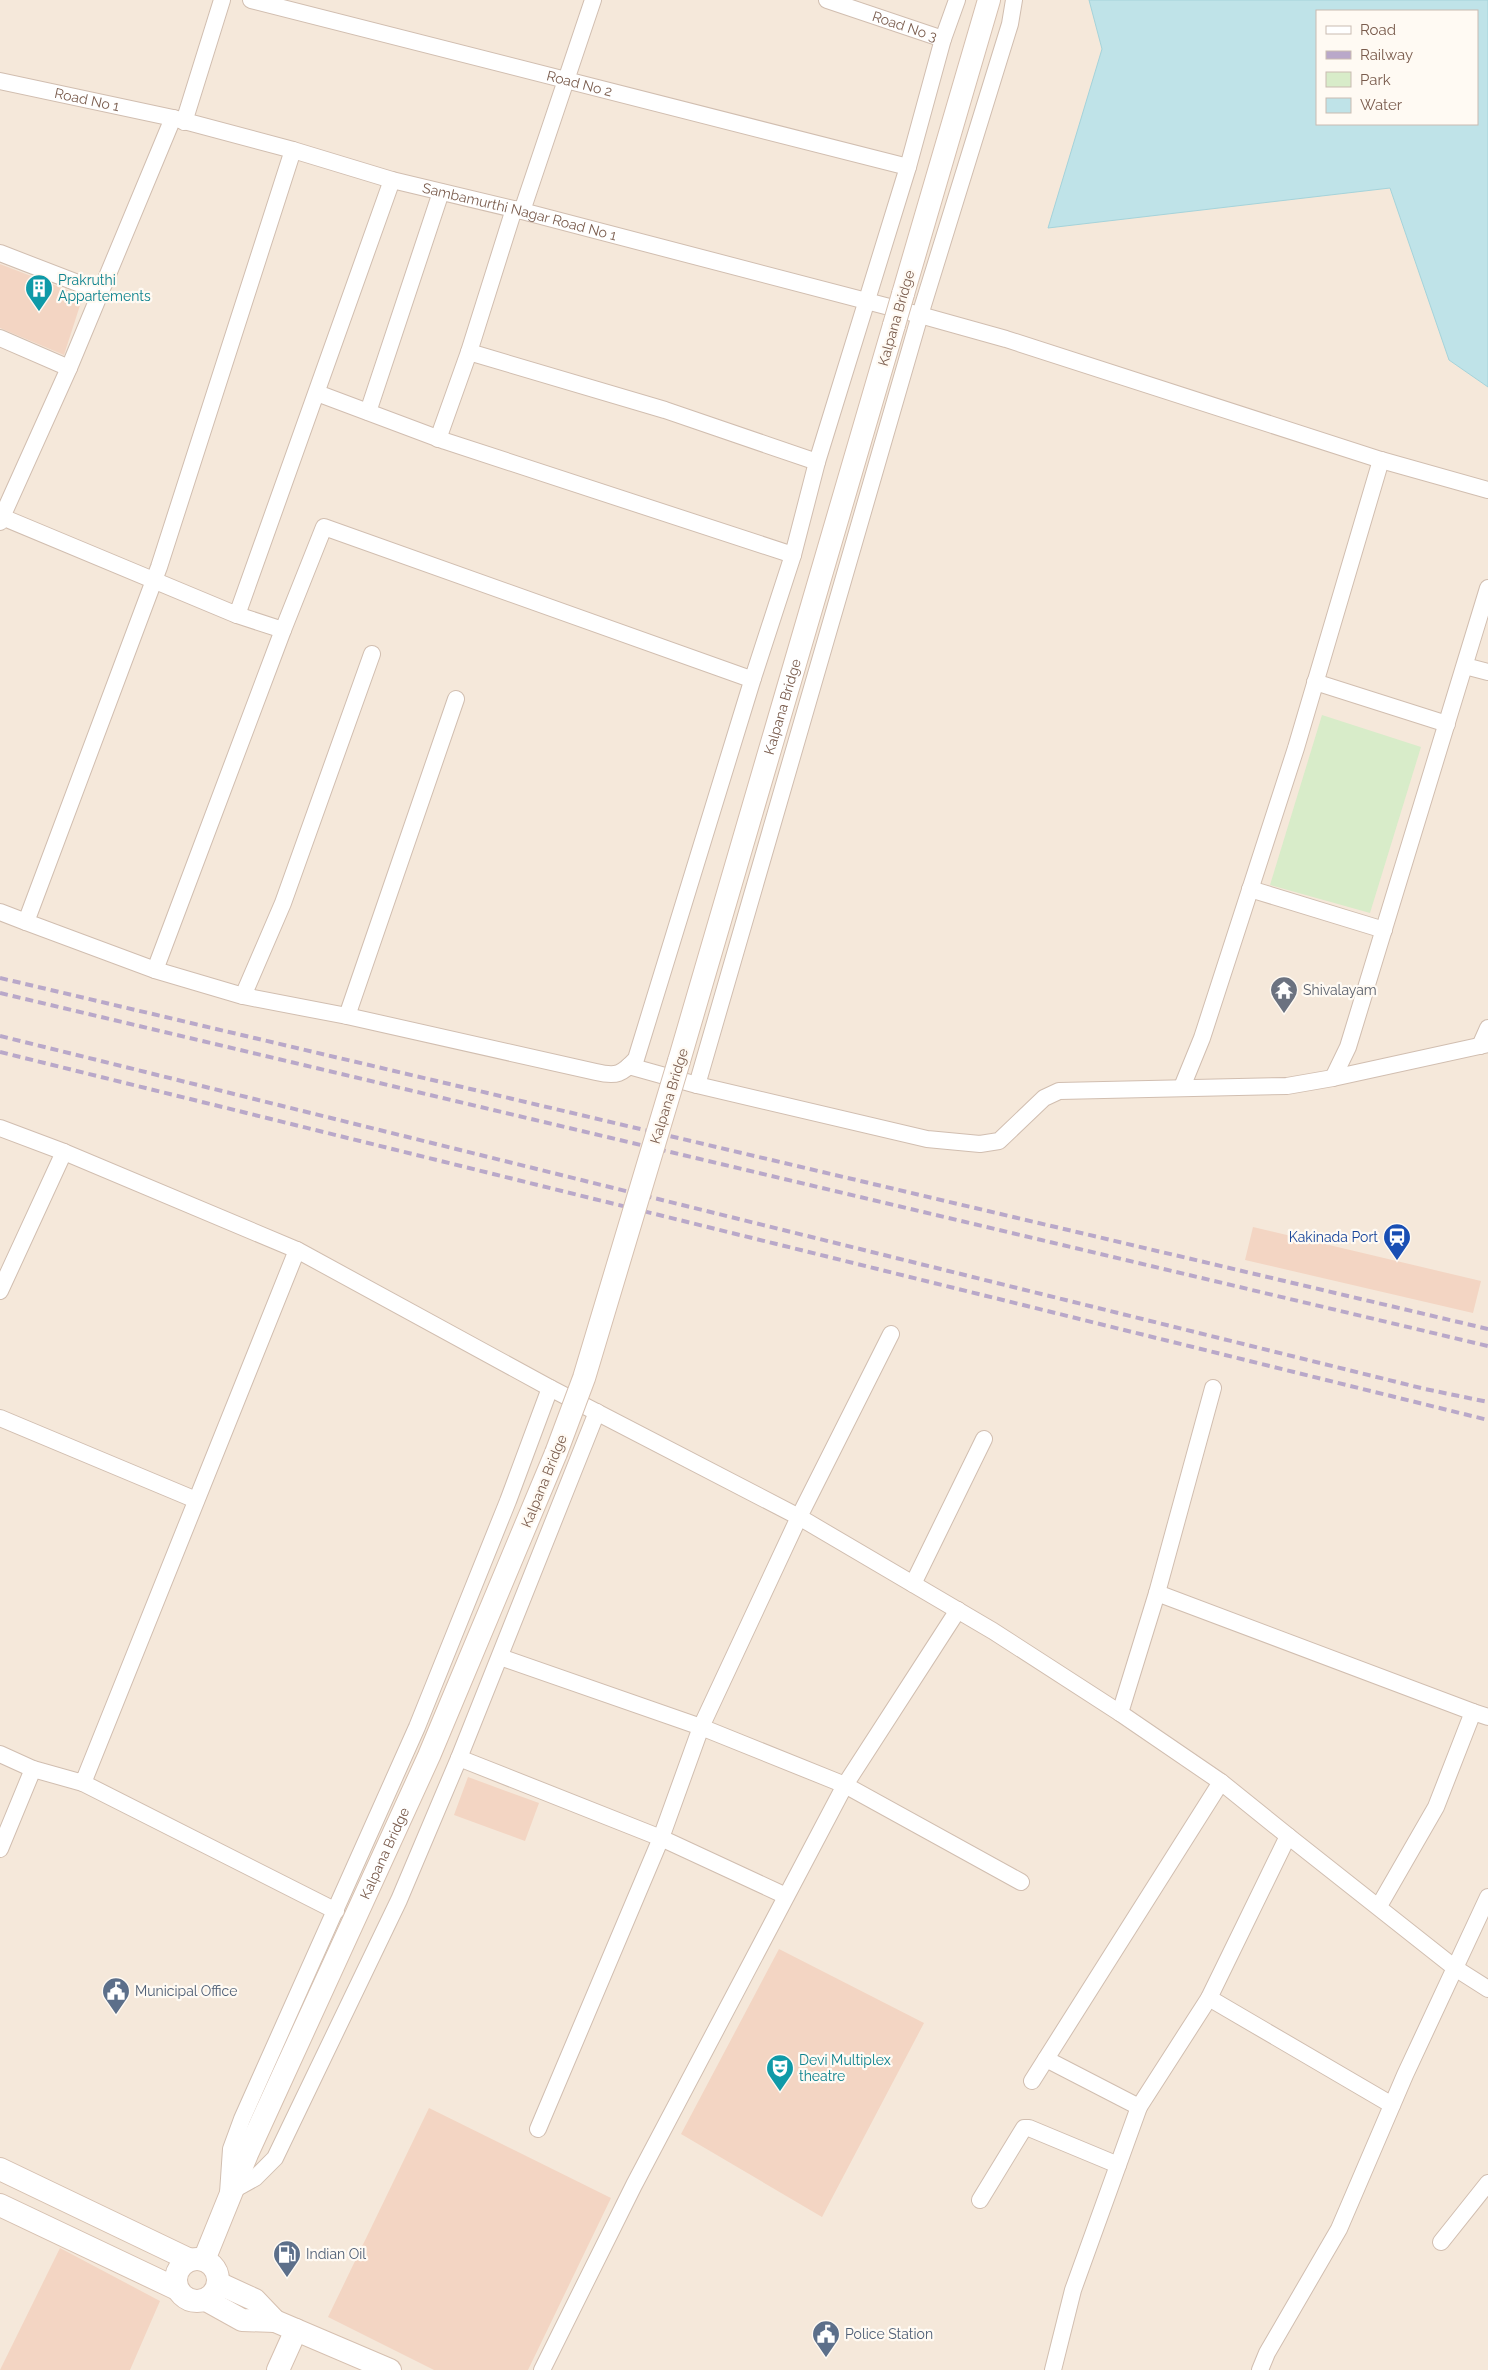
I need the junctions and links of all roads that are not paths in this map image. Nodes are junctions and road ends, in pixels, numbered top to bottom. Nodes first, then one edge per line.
1 (222, 0) edge
2 (251, 0) edge
3 (593, 0) edge
4 (827, 0) edge
5 (957, 0) edge
6 (989, 0) edge
7 (1014, 0) edge
8 (944, 39) junction
9 (568, 80) junction
10 (0, 81) edge
11 (179, 120) junction
12 (293, 150) junction
13 (908, 167) junction
14 (392, 180) junction
15 (441, 192) junction
16 (518, 210) junction
17 (0, 253) edge
18 (101, 292) junction
19 (867, 301) junction
20 (920, 316) junction
21 (0, 338) edge
22 (469, 352) junction
23 (69, 368) junction
24 (317, 393) junction
25 (368, 412) junction
26 (438, 439) junction
27 (1381, 460) junction
28 (817, 462) junction
29 (1488, 490) edge
30 (1, 519) edge
31 (793, 555) junction
32 (154, 580) junction
33 (1488, 588) edge
34 (238, 615) junction
35 (283, 630) junction
36 (372, 654) dead end
37 (1465, 666) junction
38 (1488, 672) edge
39 (753, 678) junction
40 (1315, 682) junction
41 (456, 699) dead end
42 (1447, 724) junction
43 (1250, 889) junction
44 (0, 912) edge
45 (26, 922) junction
46 (1384, 930) junction
47 (155, 970) junction
48 (242, 996) junction
49 (347, 1016) junction
50 (1488, 1028) edge
51 (1484, 1045) edge
52 (629, 1066) junction
53 (1333, 1078) junction
54 (697, 1085) junction
55 (1182, 1087) junction
56 (0, 1128) edge
57 (64, 1152) junction
58 (297, 1250) junction
59 (0, 1291) edge
60 (891, 1334) dead end
61 (550, 1388) junction
62 (1213, 1388) dead end
63 (597, 1412) junction
64 (0, 1418) edge
65 (984, 1439) dead end
66 (196, 1500) junction
67 (799, 1517) junction
68 (913, 1584) junction
69 (1157, 1593) junction
70 (958, 1610) junction
71 (500, 1657) junction
72 (1120, 1713) junction
73 (1480, 1714) edge
74 (701, 1727) junction
75 (0, 1754) edge
76 (459, 1758) junction
77 (33, 1769) junction
78 (1222, 1782) junction
79 (82, 1783) junction
80 (845, 1785) junction
81 (1288, 1836) junction
82 (660, 1838) junction
83 (0, 1849) edge
84 (1021, 1882) dead end
85 (786, 1896) junction
86 (1488, 1897) edge
87 (1378, 1906) junction
88 (336, 1911) junction
89 (1455, 1968) junction
90 (1488, 1989) edge
91 (1209, 1998) junction
92 (1046, 2060) junction
93 (1032, 2081) dead end
94 (1392, 2105) junction
95 (1139, 2107) junction
96 (538, 2129) dead end
97 (1118, 2165) junction
98 (0, 2169) edge
99 (1488, 2183) edge
100 (232, 2191) junction
101 (980, 2200) dead end
102 (0, 2205) edge
103 (1441, 2242) dead end
104 (197, 2260) junction
105 (177, 2289) junction
106 (212, 2291) junction
107 (296, 2330) junction
108 (278, 2370) edge
109 (390, 2370) edge
110 (542, 2370) edge
111 (1053, 2370) edge
112 (1260, 2370) edge

1 - 11 street
2 - 9 street, Road No 2
3 - 9 street
4 - 8 street, Road No 3
5 - 8 street, Road No 3
6 - 100 main road, Kalpana Bridge, bridge
7 - 20 street
8 - 13 street
9 - 13 street, Road No 2
9 - 16 street
10 - 11 street, Road No 1
11 - 12 street, Sambamurthi Nagar Road No 1
11 - 18 street
12 - 14 street, Sambamurthi Nagar Road No 1
12 - 32 street
13 - 19 street
14 - 15 street, Sambamurthi Nagar Road No 1
14 - 24 street
15 - 16 street, Sambamurthi Nagar Road No 1
15 - 25 street
16 - 19 street, Sambamurthi Nagar Road No 1
16 - 22 street
17 - 18 street
18 - 23 street
19 - 20 street, Sambamurthi Nagar Road No 1
19 - 28 street
20 - 27 street, Sambamurthi Nagar Road No 1
20 - 54 street
21 - 23 street
22 - 26 street
22 - 28 street
23 - 30 street
24 - 25 street
24 - 34 street
25 - 26 street
26 - 31 street
27 - 29 street, Sambamurthi Nagar Road No 1
27 - 40 street
28 - 31 street
30 - 32 street
31 - 39 street
32 - 34 street
32 - 45 street
33 - 37 street
34 - 35 street
35 - 39 street
35 - 47 street
36 - 48 street
37 - 38 street
37 - 42 street
39 - 52 street
40 - 42 street
40 - 43 street
41 - 49 street
42 - 46 street
43 - 46 street
43 - 55 street
44 - 45 street
45 - 47 street
46 - 53 street
47 - 48 street
48 - 49 street
49 - 52 street
50 - 51 street
51 - 53 street
52 - 54 street
53 - 55 street
54 - 55 street
56 - 57 street
57 - 58 street
57 - 59 street
58 - 61 street
58 - 66 street
60 - 67 street
61 - 63 street
61 - 88 street
62 - 69 street
63 - 67 street
63 - 71 street
64 - 66 street
65 - 68 street
66 - 79 street
67 - 68 street
67 - 74 street
68 - 70 street
69 - 72 street
69 - 73 street
70 - 72 street
70 - 80 street
71 - 74 street
71 - 76 street
72 - 78 street
73 - 87 street
74 - 80 street
74 - 82 street
75 - 77 street
76 - 82 street
76 - 100 street
77 - 79 street
77 - 83 street
78 - 81 street
78 - 92 street
79 - 88 street
80 - 84 street
80 - 85 street
81 - 87 street
81 - 91 street
82 - 85 street
82 - 96 street
85 - 110 street
86 - 89 street
87 - 89 street
88 - 100 street
89 - 90 street
89 - 94 street
91 - 94 street
91 - 95 street
92 - 93 street
92 - 95 street
94 - 112 street
95 - 97 street
97 - 101 street
97 - 111 street
98 - 104 main road
99 - 103 street
100 - 104 main road, Kalpana Bridge
102 - 105 main road
104 - 105 main road
104 - 106 main road
105 - 106 main road
106 - 107 main road
107 - 108 main road
107 - 109 main road

